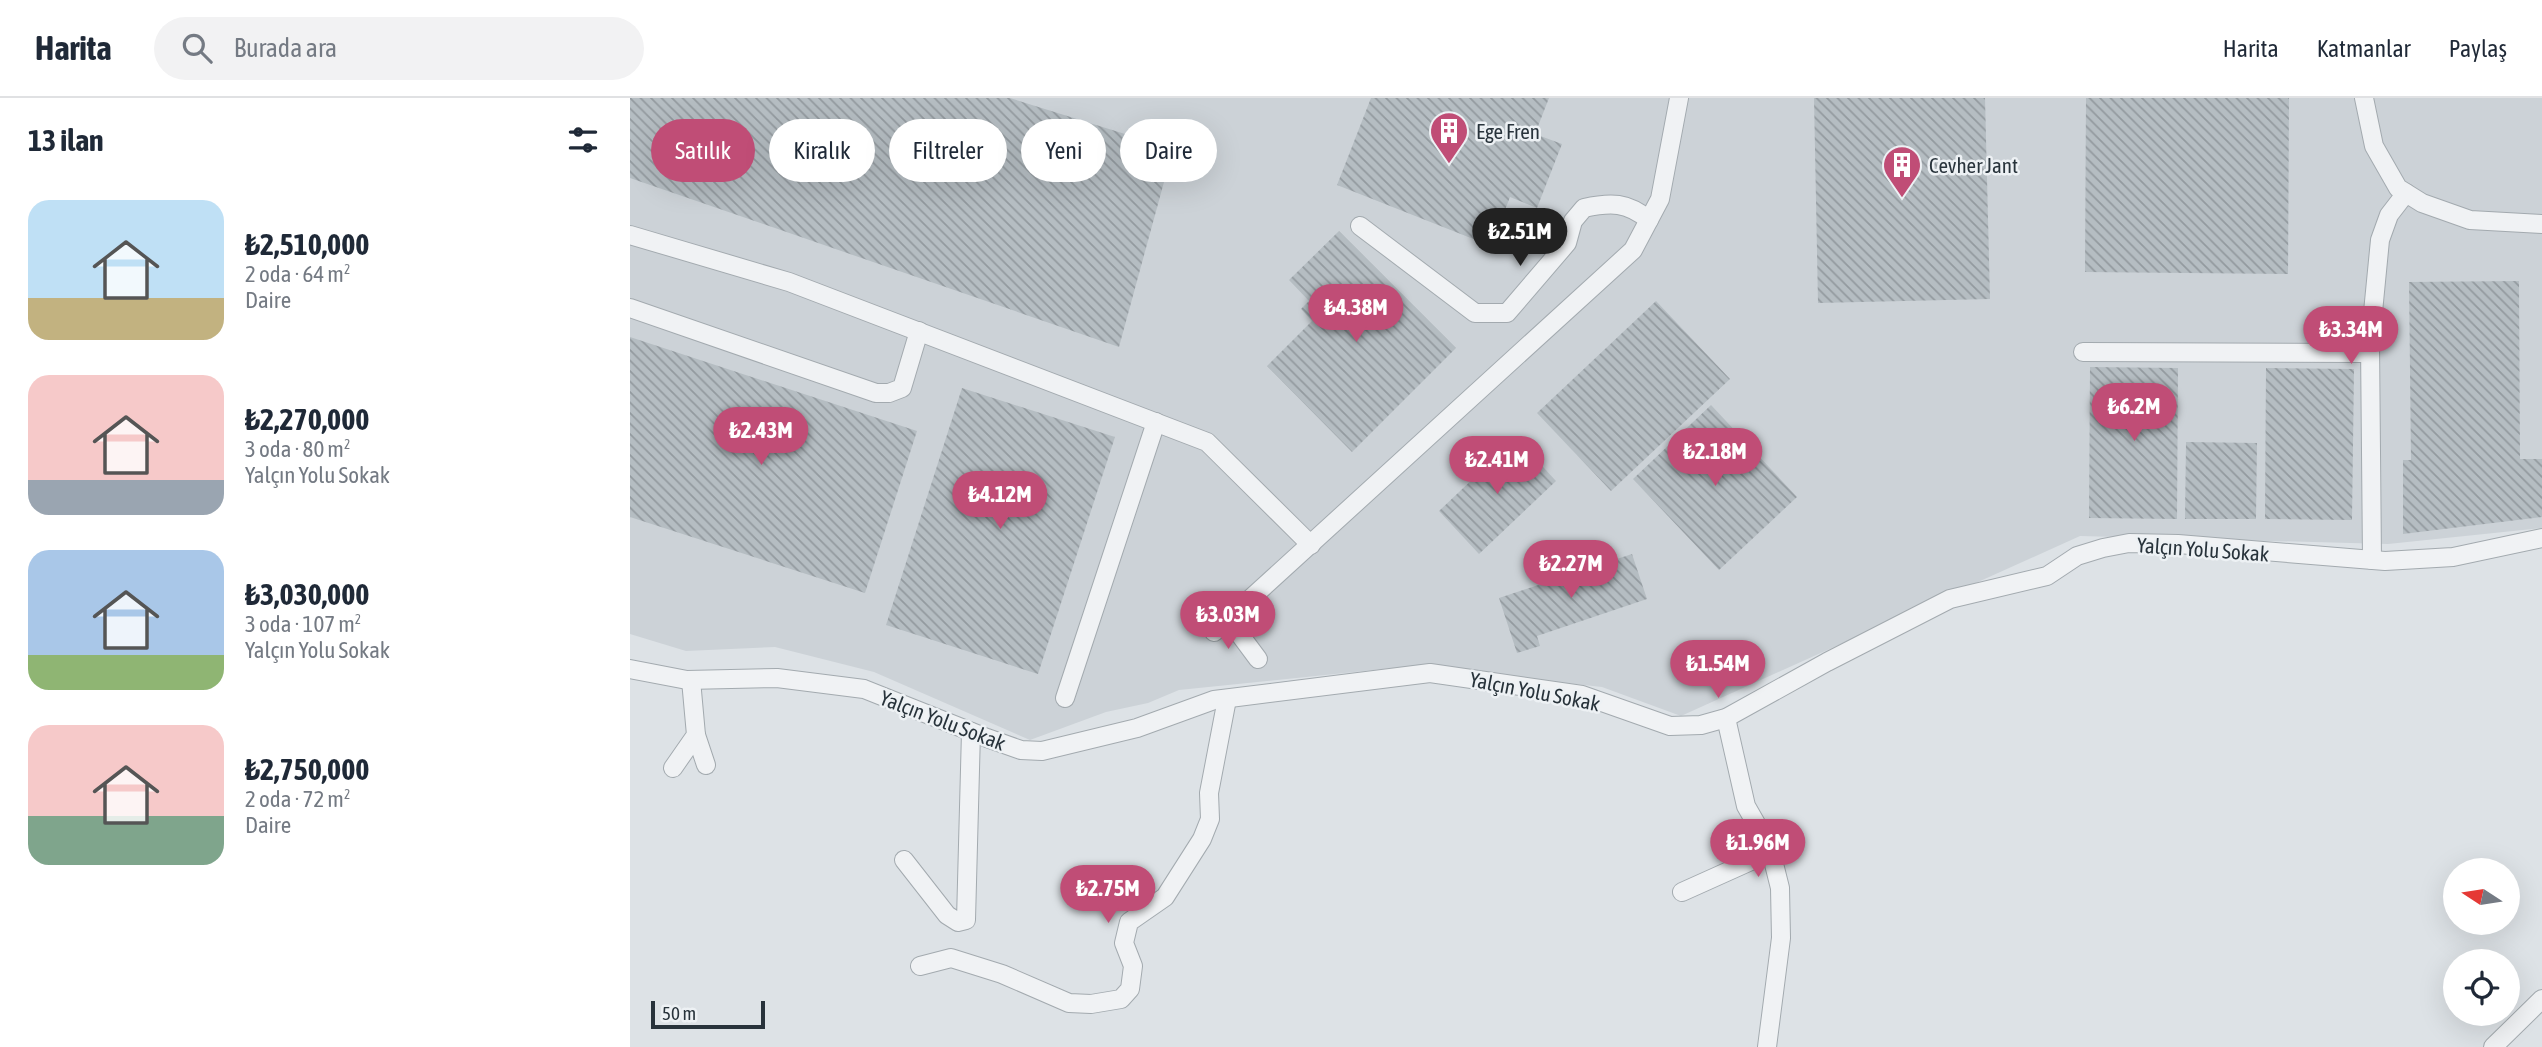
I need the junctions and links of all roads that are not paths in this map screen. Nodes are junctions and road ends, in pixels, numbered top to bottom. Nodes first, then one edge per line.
1 (1679, 98) edge
2 (2364, 98) edge
3 (2406, 193) junction
4 (1649, 220) junction
5 (2542, 224) edge
6 (1360, 226) dead end
7 (630, 234) edge
8 (630, 308) edge
9 (919, 331) junction
10 (2082, 352) dead end
11 (2370, 353) junction
12 (1156, 422) junction
13 (2542, 538) edge
14 (1311, 545) junction
15 (2372, 560) junction
16 (1230, 620) junction
17 (1214, 632) dead end
18 (1258, 659) dead end
19 (630, 669) edge
20 (691, 680) junction
21 (1065, 698) dead end
22 (1227, 699) junction
23 (1726, 718) junction
24 (971, 732) junction
25 (696, 735) junction
26 (706, 765) dead end
27 (673, 768) dead end
28 (1771, 852) junction
29 (904, 860) dead end
30 (1682, 892) dead end
31 (920, 966) dead end
32 (2542, 999) edge
33 (1766, 1047) edge
34 (2493, 1047) edge

1 - 4 street
2 - 3 street
3 - 5 street
3 - 11 street
4 - 6 street
4 - 14 street
7 - 9 street
8 - 9 street
9 - 12 street
10 - 11 street
11 - 15 street
12 - 14 street
12 - 21 street
13 - 15 street, Yalçın Yolu Sokak
14 - 16 street
15 - 23 street, Yalçın Yolu Sokak
16 - 17 street
16 - 18 street
19 - 20 street, Yalçın Yolu Sokak
20 - 24 street, Yalçın Yolu Sokak
20 - 25 street
22 - 23 street, Yalçın Yolu Sokak
22 - 24 street, Yalçın Yolu Sokak
22 - 31 street
23 - 28 street
24 - 29 street
25 - 26 street
25 - 27 street
28 - 30 street
28 - 33 street
32 - 34 street

